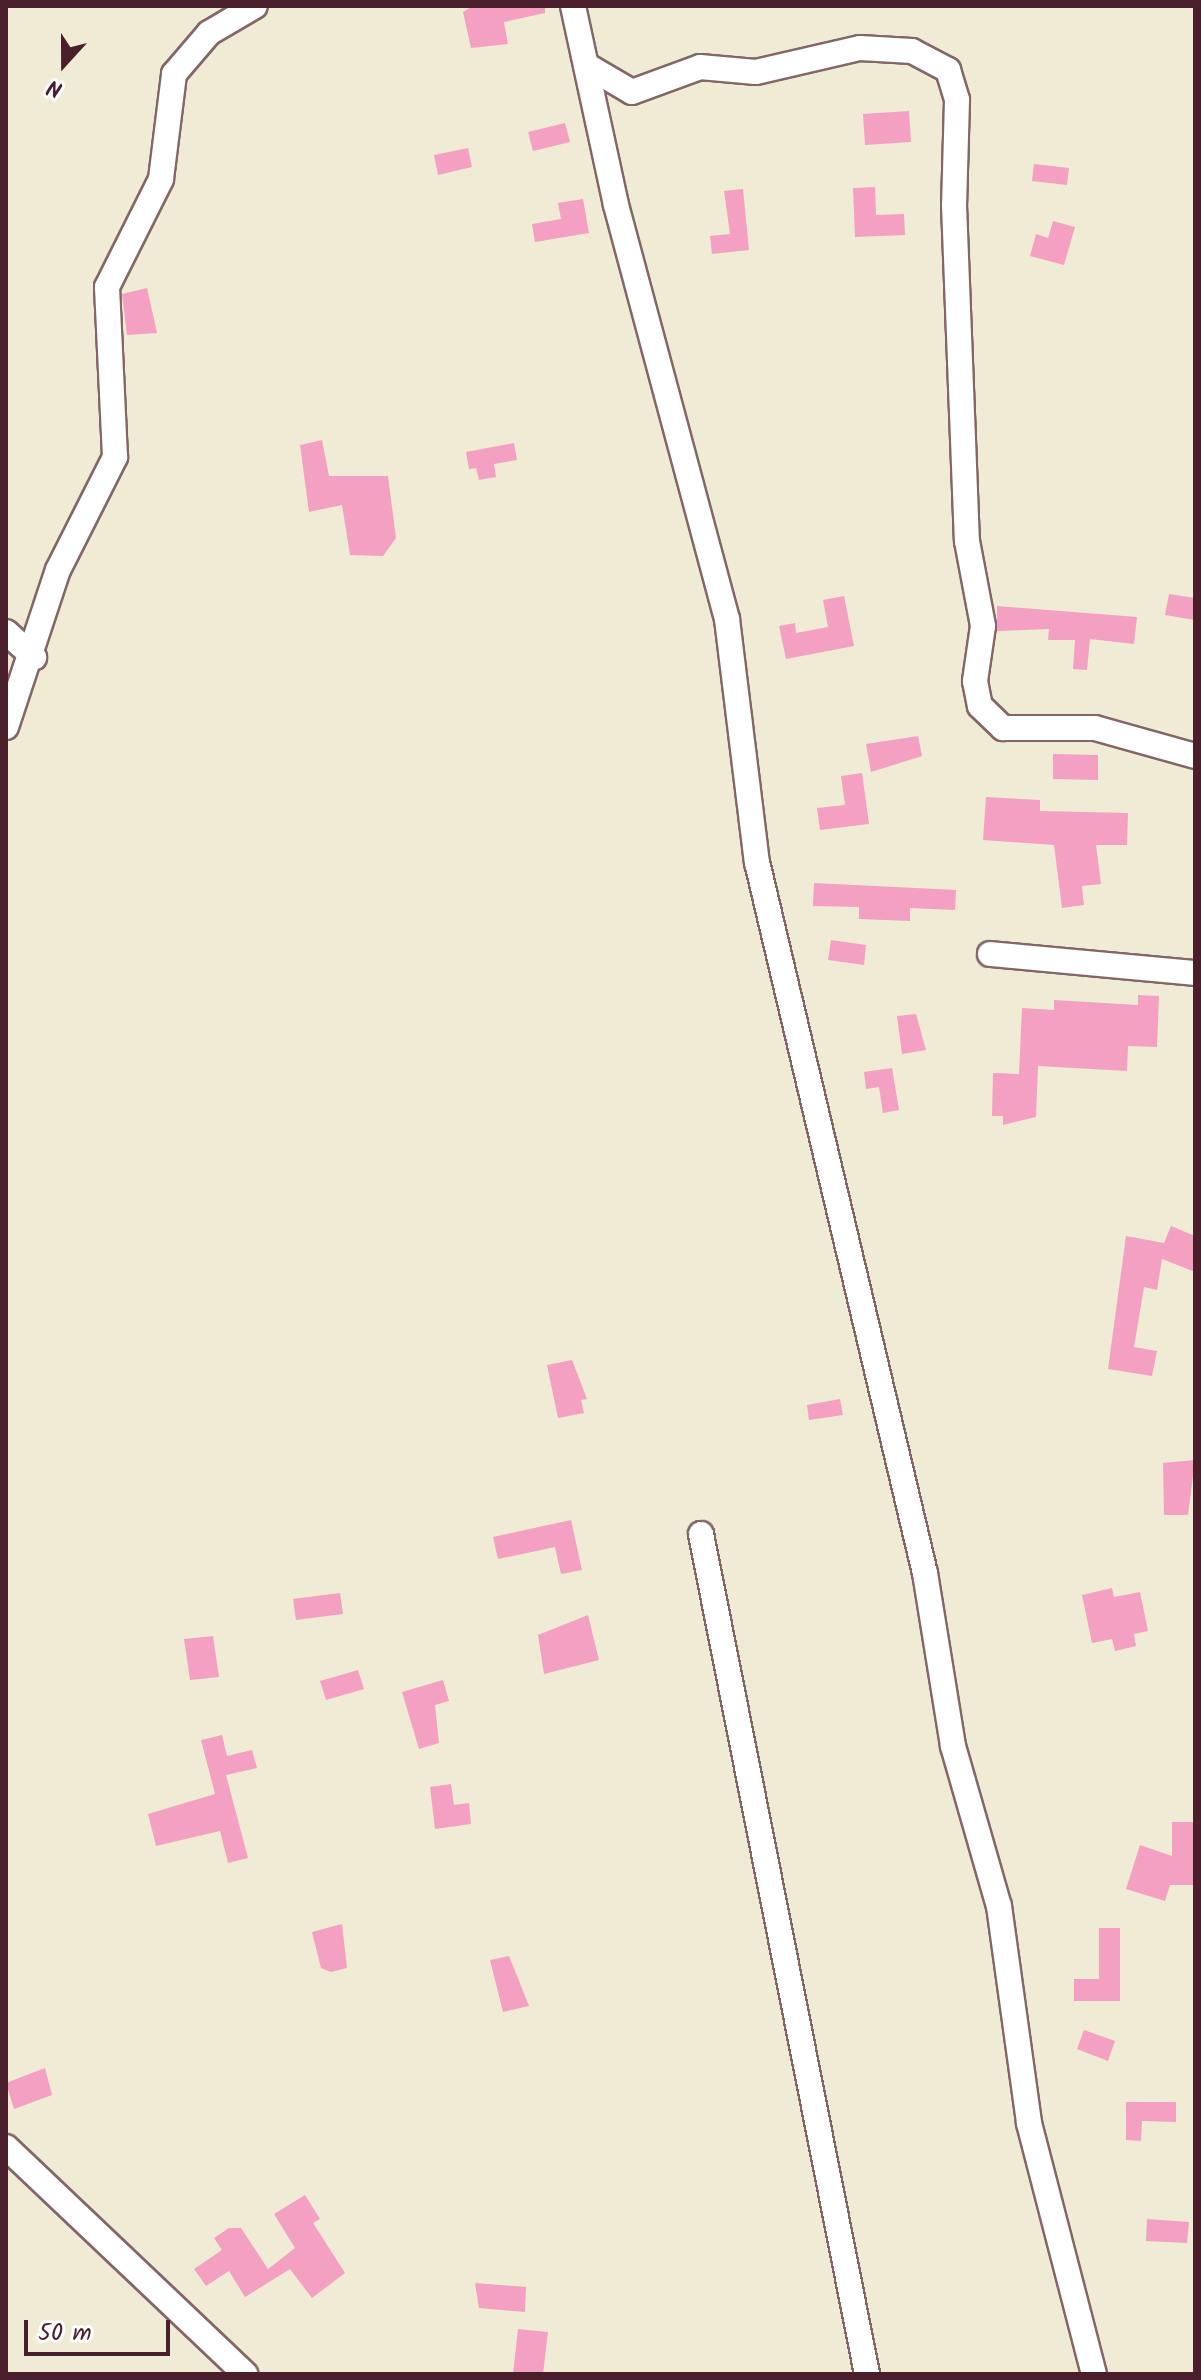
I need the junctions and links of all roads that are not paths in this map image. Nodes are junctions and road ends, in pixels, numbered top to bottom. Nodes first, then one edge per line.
1 (255, 6) edge
2 (573, 6) edge
3 (586, 65) junction
4 (6, 632) edge
5 (34, 657) junction
6 (6, 727) edge
7 (1195, 756) edge
8 (990, 954) dead end
9 (1195, 973) edge
10 (701, 1534) dead end
11 (6, 2147) edge
12 (245, 2374) edge
13 (867, 2374) edge
14 (1094, 2374) edge

1 - 5 street
2 - 3 street
3 - 7 street
3 - 14 street
4 - 5 street
5 - 6 street
8 - 9 street
10 - 13 street
11 - 12 street

